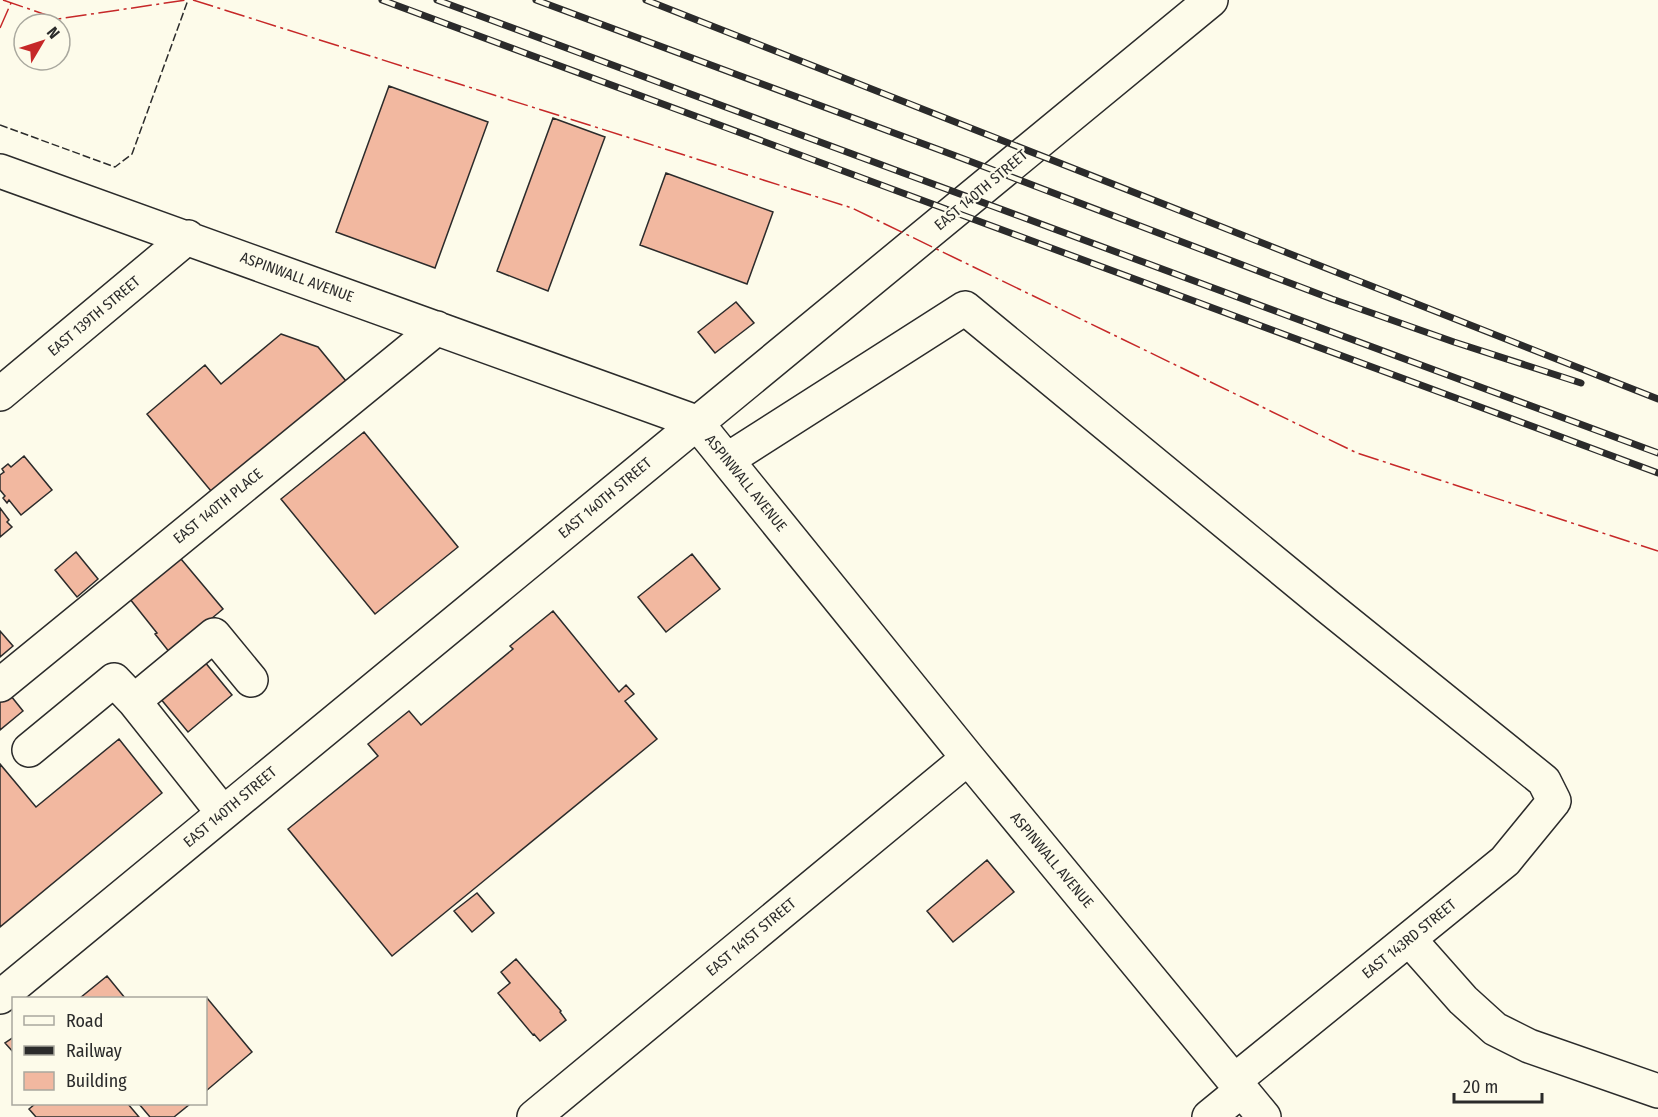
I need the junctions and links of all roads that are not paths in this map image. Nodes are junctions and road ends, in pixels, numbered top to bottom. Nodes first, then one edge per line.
1 (1211, 0) edge
2 (0, 171) edge
3 (188, 237) junction
4 (437, 328) junction
5 (0, 394) edge
6 (696, 422) junction
7 (727, 460) junction
8 (251, 680) dead end
9 (0, 685) edge
10 (134, 701) junction
11 (29, 750) dead end
12 (968, 758) junction
13 (223, 813) junction
14 (1409, 939) junction
15 (0, 997) edge
16 (1238, 1085) junction
17 (1658, 1091) edge
18 (534, 1117) edge
19 (1209, 1117) edge
20 (1264, 1117) edge

1 - 6 street, EAST 140TH STREET
2 - 3 street, ASPINWALL AVENUE
3 - 4 street, ASPINWALL AVENUE
3 - 5 street, EAST 139TH STREET
4 - 6 street, ASPINWALL AVENUE
4 - 9 street, EAST 140TH PLACE
6 - 7 street, ASPINWALL AVENUE
6 - 13 street, EAST 140TH STREET
7 - 12 street, ASPINWALL AVENUE
7 - 14 street, EAST 143RD STREET
8 - 10 street
10 - 11 street
10 - 13 street
12 - 16 street, ASPINWALL AVENUE
12 - 18 street, EAST 141ST STREET
13 - 15 street, EAST 140TH STREET
14 - 16 street, EAST 143RD STREET
14 - 17 street
16 - 19 street, EAST 143RD STREET
16 - 20 street, ASPINWALL AVENUE

